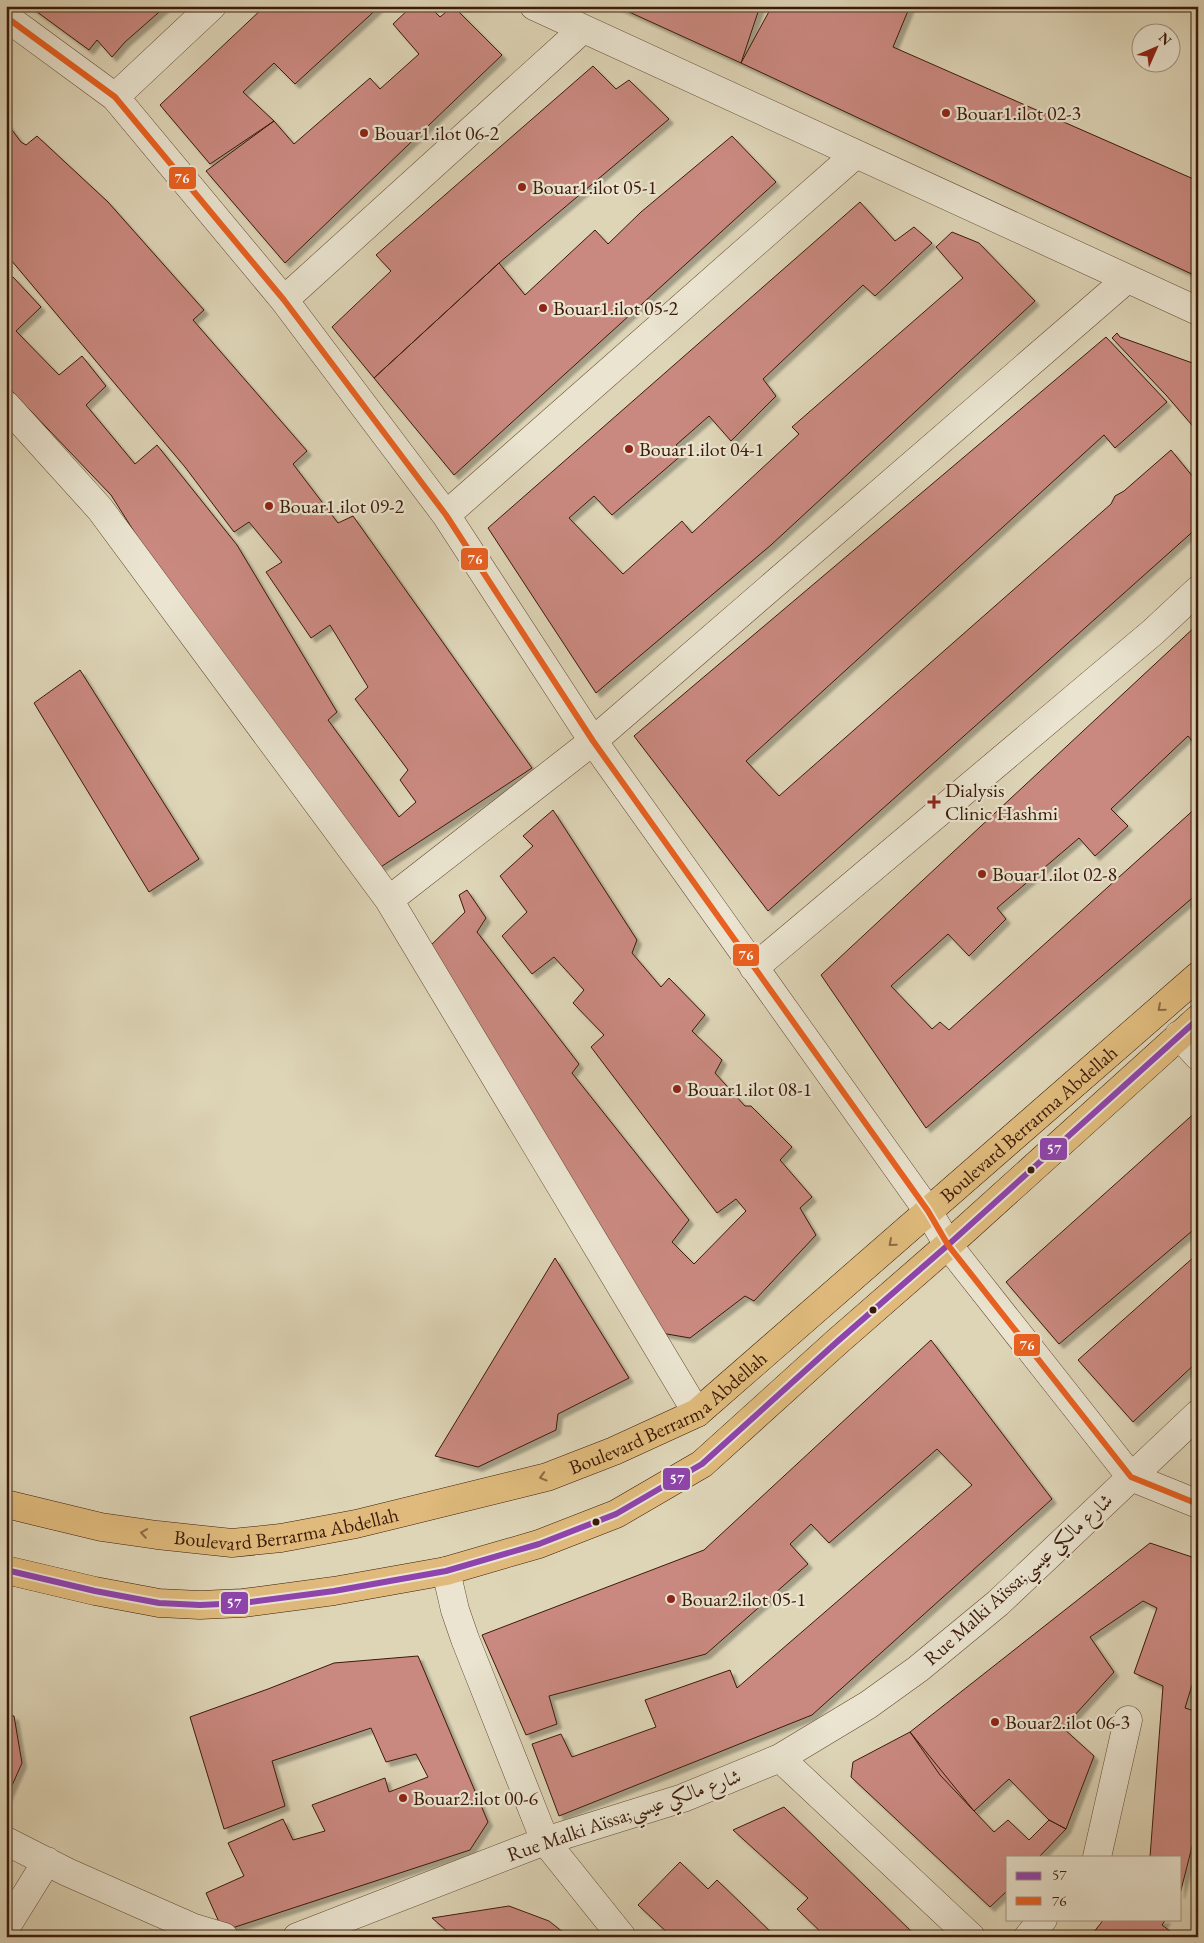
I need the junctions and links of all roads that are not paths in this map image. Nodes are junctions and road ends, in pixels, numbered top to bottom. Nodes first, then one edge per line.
1 (212, 6) edge
2 (534, 6) edge
3 (6, 17) edge
4 (583, 29) junction
5 (115, 97) junction
6 (856, 154) junction
7 (1127, 279) junction
8 (284, 300) junction
9 (1198, 311) edge
10 (6, 406) edge
11 (446, 515) junction
12 (1198, 590) edge
13 (593, 741) junction
14 (390, 900) junction
15 (754, 968) junction
16 (1198, 976) edge
17 (1188, 1027) edge
18 (1198, 1056) edge
19 (928, 1212) junction
20 (948, 1245) junction
21 (697, 1413) junction
22 (1198, 1414) edge
23 (1131, 1477) junction
24 (6, 1504) edge
25 (1198, 1504) edge
26 (6, 1570) edge
27 (446, 1571) junction
28 (1128, 1720) dead end
29 (780, 1758) junction
30 (6, 1841) edge
31 (545, 1841) junction
32 (1097, 1856) edge
33 (47, 1862) junction
34 (1042, 1920) edge
35 (6, 1927) edge
36 (224, 1937) edge
37 (297, 1937) edge
38 (622, 1937) edge
39 (972, 1937) edge
40 (1028, 1937) edge

1 - 5 street
2 - 4 street
3 - 5 street
4 - 6 street
4 - 8 street
5 - 8 street
6 - 7 street
6 - 11 street
7 - 9 street
7 - 13 street
8 - 11 street
10 - 14 street
11 - 13 street
12 - 15 street
13 - 14 street
13 - 15 street
14 - 21 street
15 - 19 street
16 -> 19 main road, Boulevard Berrarma Abdellah
17 - 18 street
17 - 20 main road, Boulevard Berrarma Abdellah
19 - 20 street
19 -> 21 main road, Boulevard Berrarma Abdellah
20 - 23 street
20 - 27 main road, Boulevard Berrarma Abdellah
21 -> 24 main road, Boulevard Berrarma Abdellah
22 - 23 street, Rue Malki Aïssa;شارع مالكي عيسي
23 - 25 street
23 - 29 street, Rue Malki Aïssa;شارع مالكي عيسي
26 - 27 main road, Boulevard Berrarma Abdellah
27 - 31 street
28 - 32 street
29 - 31 street, Rue Malki Aïssa;شارع مالكي عيسي
29 - 39 street
30 - 33 street
31 - 37 street, Rue Malki Aïssa;شارع مالكي عيسي
31 - 38 street
33 - 35 street
33 - 36 street
34 - 40 street

